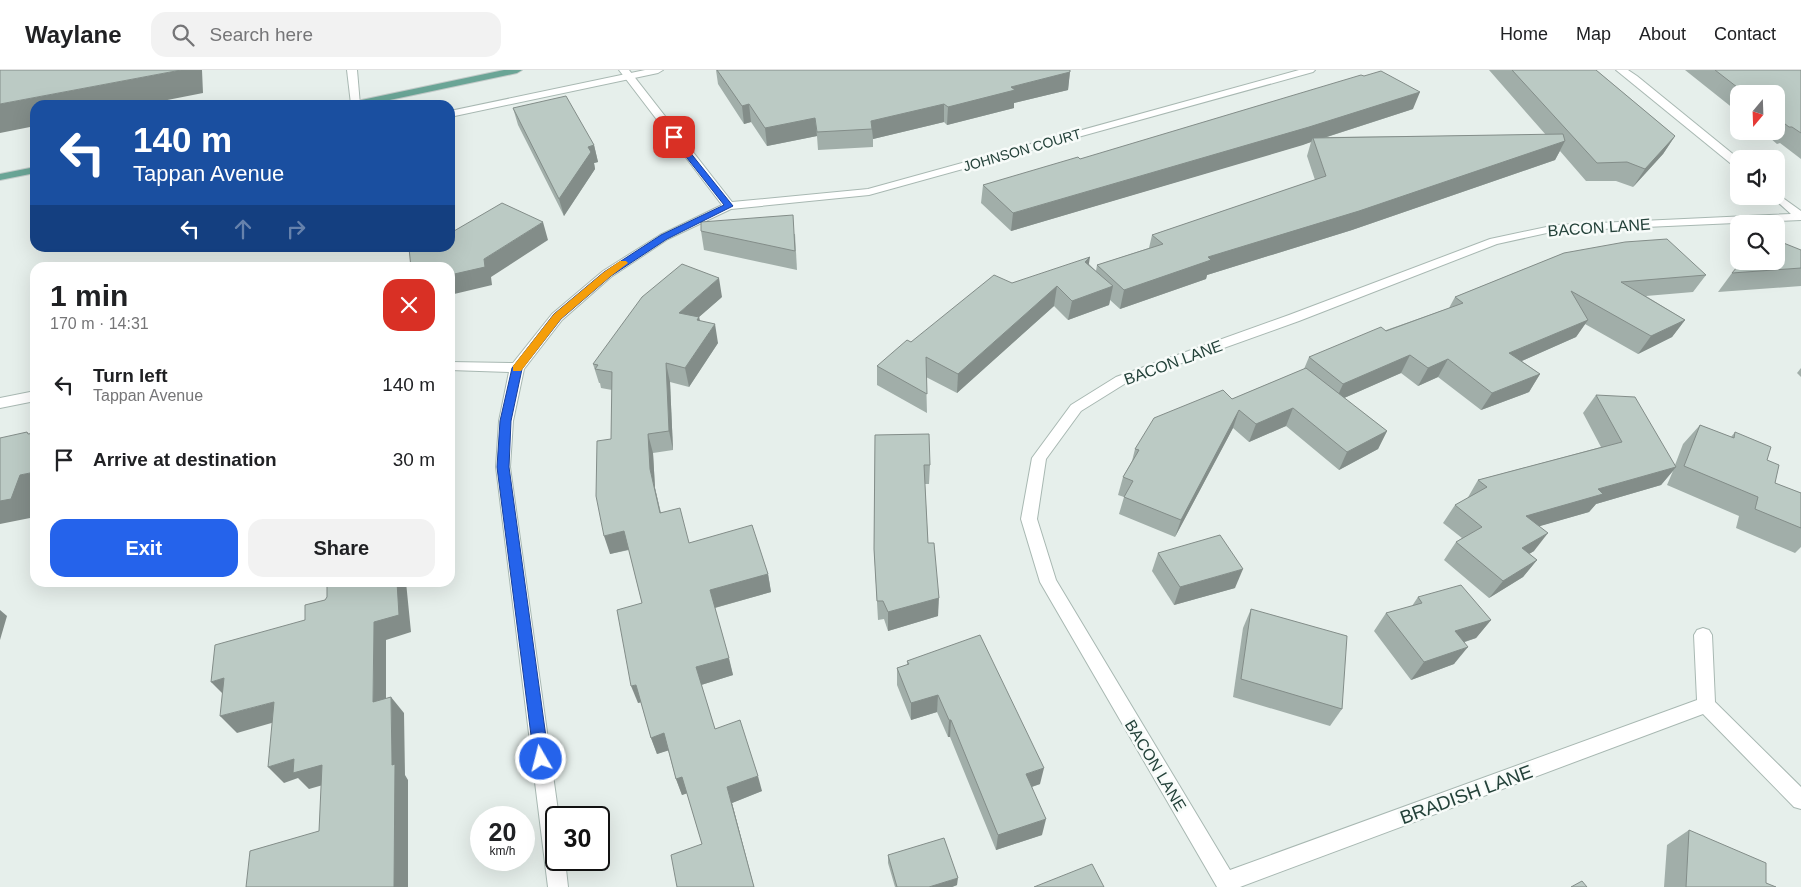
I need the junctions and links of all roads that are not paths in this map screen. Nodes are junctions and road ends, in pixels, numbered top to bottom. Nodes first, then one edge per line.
1 (352, 70) edge
2 (517, 70) edge
3 (658, 70) edge
4 (1310, 70) edge
5 (1621, 70) edge
6 (626, 73) edge
7 (354, 100) edge
8 (377, 100) edge
9 (455, 113) edge
10 (1730, 158) edge
11 (30, 171) edge
12 (0, 177) edge
13 (1785, 204) edge
14 (729, 206) junction
15 (1801, 217) edge
16 (455, 366) edge
17 (517, 368) junction
18 (30, 397) edge
19 (0, 403) edge
20 (1703, 636) dead end
21 (1706, 705) junction
22 (1801, 800) edge
23 (1228, 884) edge
24 (558, 887) edge

1 - 7 street
2 - 8 main road
3 - 6 street
4 - 14 street, JOHNSON COURT
5 - 10 street
6 - 9 street
6 - 14 street
11 - 12 main road
13 - 15 street
14 - 17 street, JOHNSON COURT
15 - 23 street, BACON LANE
16 - 17 street
17 - 24 street
18 - 19 street
20 - 21 street
21 - 22 street
21 - 23 street, BRADISH LANE

